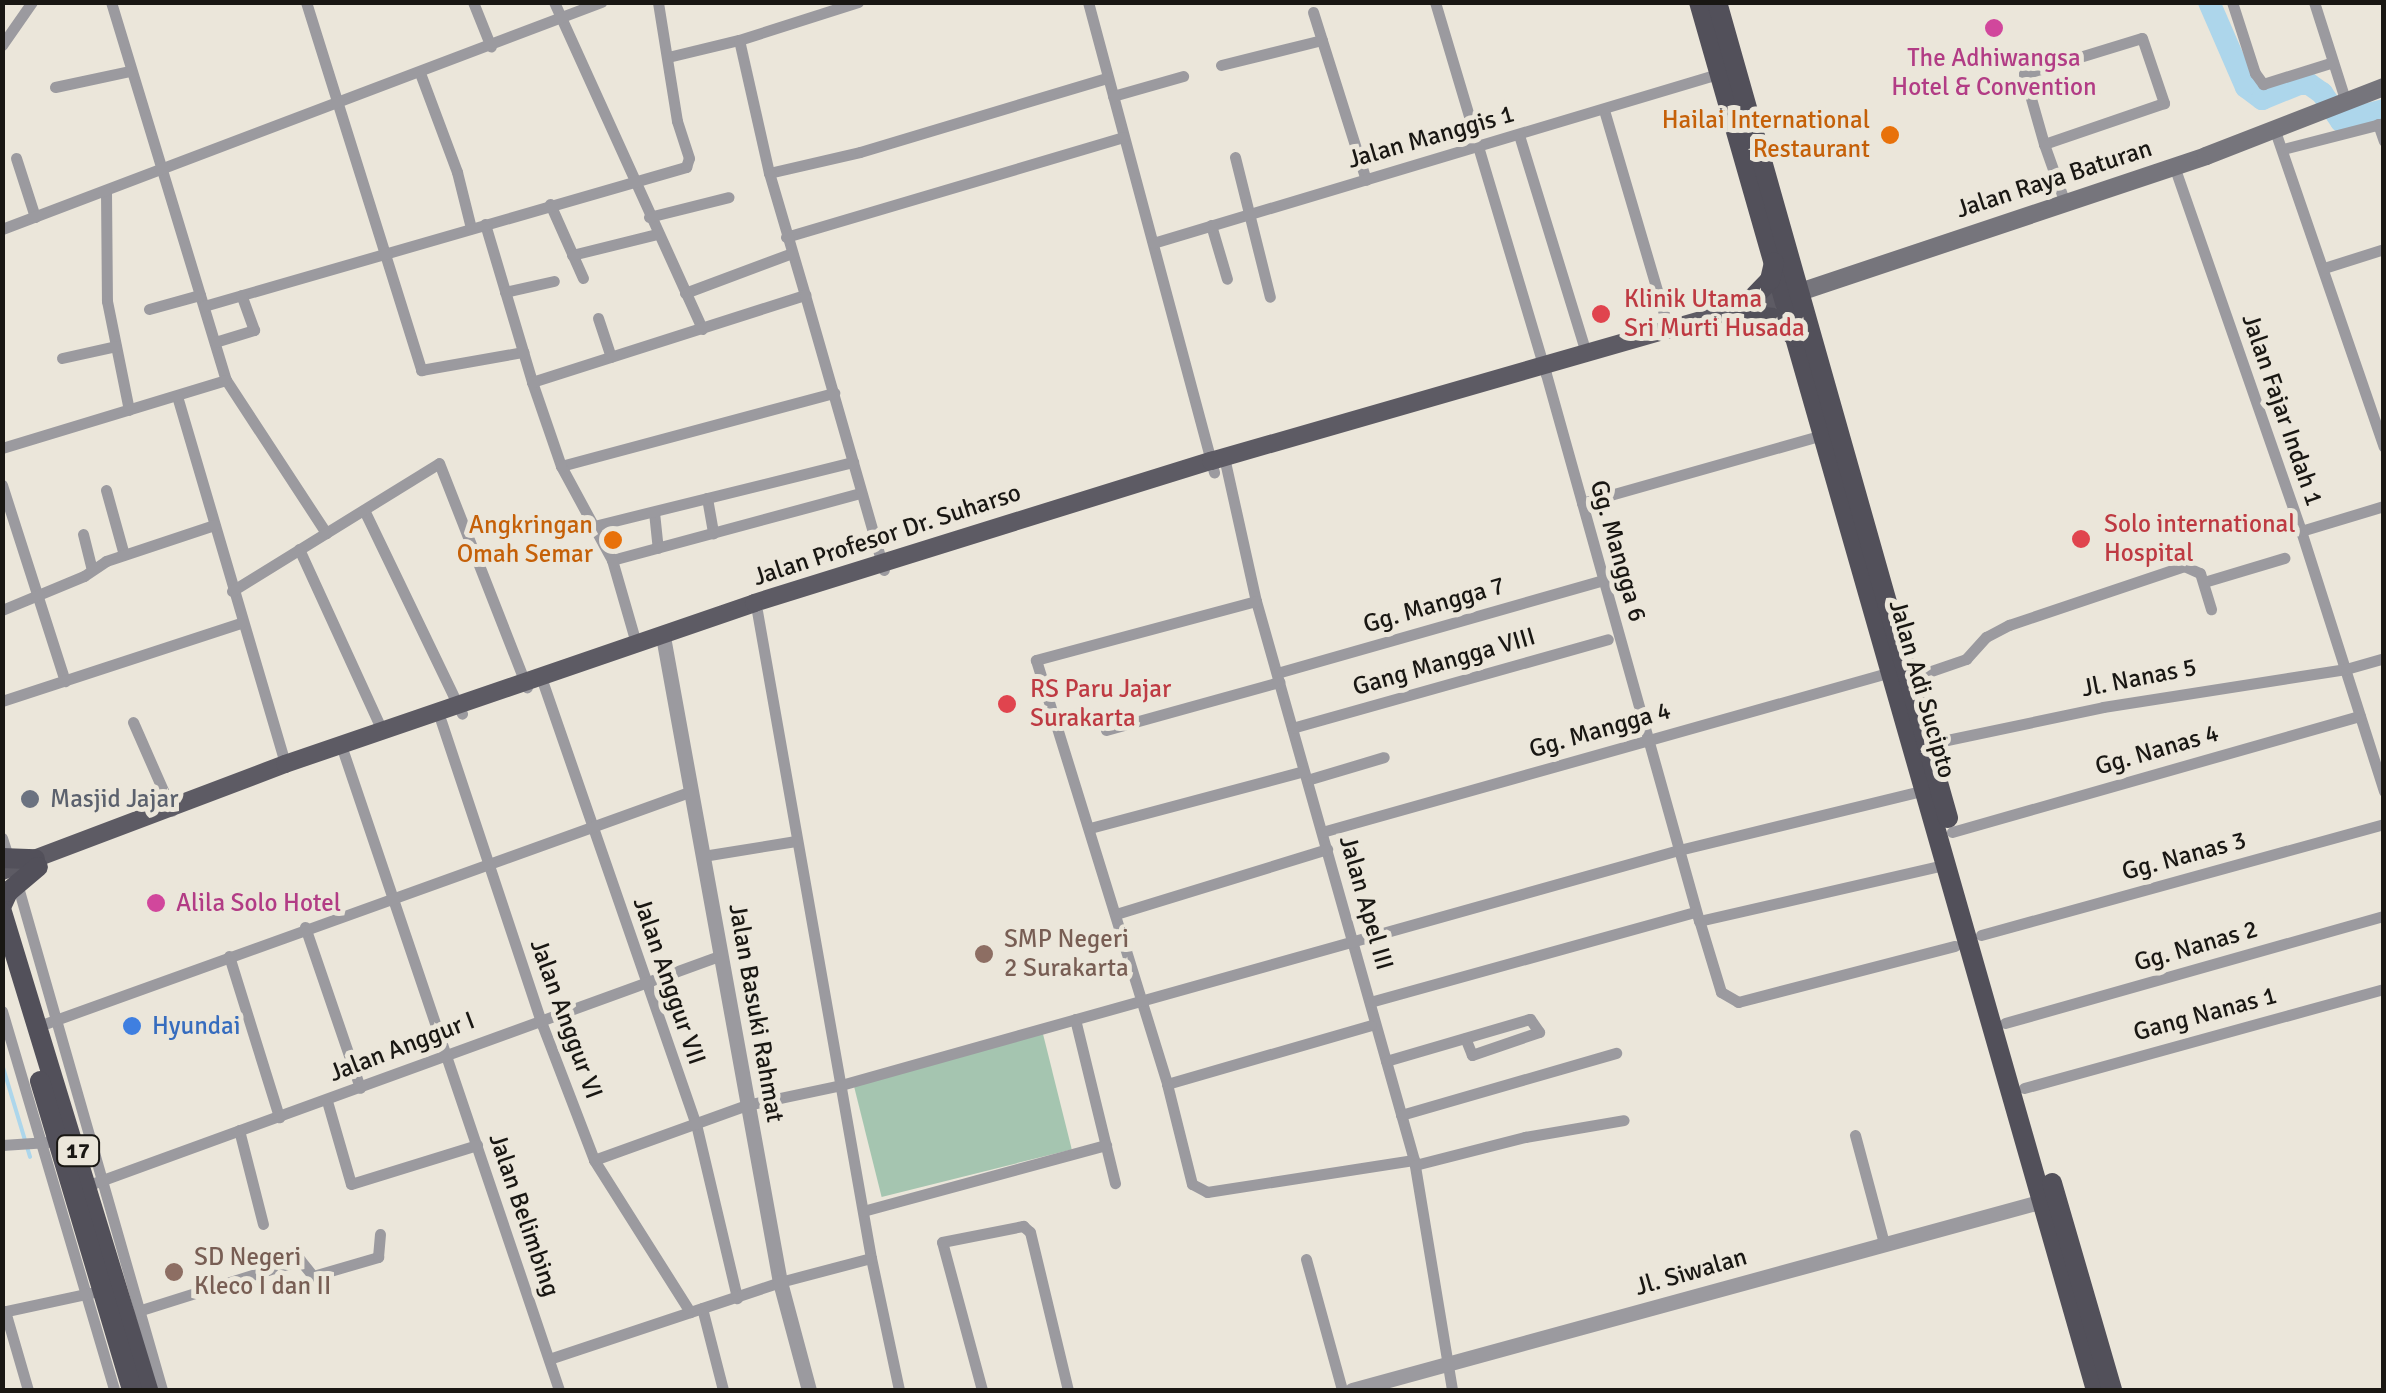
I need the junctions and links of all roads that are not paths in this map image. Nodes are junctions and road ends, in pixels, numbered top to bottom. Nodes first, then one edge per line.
1 (32, 2) edge
2 (110, 2) edge
3 (306, 2) edge
4 (473, 2) edge
5 (554, 2) edge
6 (601, 2) edge
7 (658, 2) edge
8 (858, 2) edge
9 (1088, 2) edge
10 (1434, 2) edge
11 (1699, 2) edge
12 (1717, 2) edge
13 (2232, 2) edge
14 (2314, 2) edge
15 (1313, 12) dead end
16 (562, 18) junction
17 (739, 40) junction
18 (1322, 40) junction
19 (2, 45) edge
20 (492, 47) junction
21 (668, 58) junction
22 (2333, 62) junction
23 (1221, 66) dead end
24 (130, 70) junction
25 (1721, 73) junction
26 (420, 74) junction
27 (1183, 76) dead end
28 (1107, 78) junction
29 (55, 87) dead end
30 (2384, 87) edge
31 (1113, 96) junction
32 (2334, 103) junction
33 (338, 104) junction
34 (1604, 110) junction
35 (2380, 124) edge
36 (2275, 130) junction
37 (1519, 136) junction
38 (1124, 137) junction
39 (2384, 142) edge
40 (2044, 144) junction
41 (1477, 146) junction
42 (2283, 149) junction
43 (1235, 157) dead end
44 (16, 158) dead end
45 (2174, 166) junction
46 (160, 172) junction
47 (769, 173) junction
48 (632, 180) junction
49 (1366, 180) junction
50 (106, 190) junction
51 (728, 197) dead end
52 (2065, 202) junction
53 (550, 204) junction
54 (1249, 214) junction
55 (649, 216) junction
56 (35, 217) junction
57 (485, 224) junction
58 (1211, 225) junction
59 (471, 228) junction
60 (2, 229) edge
61 (657, 234) junction
62 (786, 237) junction
63 (1153, 243) junction
64 (2384, 249) edge
65 (792, 253) junction
66 (387, 254) junction
67 (572, 255) junction
68 (1774, 261) junction
69 (2324, 268) junction
70 (583, 278) dead end
71 (1227, 279) dead end
72 (554, 281) dead end
73 (505, 292) junction
74 (685, 293) junction
75 (241, 295) junction
76 (805, 295) junction
77 (1797, 295) junction
78 (1270, 296) dead end
79 (202, 300) junction
80 (149, 309) dead end
81 (1744, 312) junction
82 (598, 318) dead end
83 (1668, 328) junction
84 (702, 330) junction
85 (1796, 339) junction
86 (215, 342) junction
87 (116, 346) junction
88 (523, 352) junction
89 (1586, 353) junction
90 (611, 357) junction
91 (62, 358) dead end
92 (1544, 370) junction
93 (226, 380) junction
94 (532, 382) junction
95 (834, 393) junction
96 (177, 396) junction
97 (2377, 405) edge
98 (129, 410) junction
99 (1822, 435) junction
100 (2384, 447) edge
101 (2, 448) edge
102 (853, 462) junction
103 (1219, 464) junction
104 (561, 466) junction
105 (2, 486) edge
106 (106, 490) dead end
107 (861, 493) junction
108 (707, 498) junction
109 (1582, 503) junction
110 (2384, 506) edge
111 (364, 510) junction
112 (654, 512) junction
113 (8, 524) edge
114 (214, 525) junction
115 (594, 526) junction
116 (2301, 531) junction
117 (326, 532) junction
118 (712, 533) junction
119 (83, 534) dead end
120 (658, 548) junction
121 (299, 550) junction
122 (124, 555) junction
123 (2284, 558) dead end
124 (612, 560) junction
125 (883, 566) junction
126 (92, 570) junction
127 (1604, 580) junction
128 (2204, 582) junction
129 (232, 591) junction
130 (38, 598) junction
131 (1256, 600) junction
132 (2212, 608) dead end
133 (2, 610) edge
134 (757, 611) junction
135 (241, 623) junction
136 (663, 638) junction
137 (1608, 639) dead end
138 (638, 647) junction
139 (2384, 658) edge
140 (2346, 669) junction
141 (1278, 678) junction
142 (1897, 678) junction
143 (65, 680) junction
144 (532, 684) junction
145 (2, 701) edge
146 (460, 709) junction
147 (2360, 716) junction
148 (441, 721) junction
149 (133, 722) dead end
150 (1292, 728) junction
151 (382, 730) junction
152 (1106, 730) dead end
153 (1647, 740) junction
154 (1936, 742) junction
155 (344, 754) junction
156 (1384, 757) dead end
157 (286, 768) junction
158 (1305, 776) junction
159 (2384, 790) edge
160 (692, 791) junction
161 (1918, 792) junction
162 (172, 811) junction
163 (2384, 824) edge
164 (591, 825) junction
165 (1090, 828) junction
166 (1959, 830) junction
167 (1322, 832) junction
168 (2, 838) edge
169 (796, 841) junction
170 (1327, 849) junction
171 (1679, 850) junction
172 (703, 856) junction
173 (489, 862) junction
174 (36, 863) joint
175 (1948, 864) junction
176 (8, 872) edge
177 (391, 897) junction
178 (2, 905) edge
179 (2, 912) edge
180 (1116, 914) junction
181 (2384, 916) edge
182 (1697, 917) junction
183 (305, 927) junction
184 (1989, 933) junction
185 (1355, 943) junction
186 (1954, 946) dead end
187 (2, 956) edge
188 (229, 956) junction
189 (719, 956) junction
190 (644, 982) junction
191 (2384, 988) edge
192 (1141, 1000) junction
193 (1370, 1002) junction
194 (7, 1008) edge
195 (540, 1018) junction
196 (1074, 1019) junction
197 (2013, 1021) junction
198 (46, 1022) junction
199 (1371, 1025) dead end
200 (1464, 1038) junction
201 (1616, 1053) dead end
202 (446, 1054) junction
203 (1386, 1060) junction
204 (1167, 1084) junction
205 (841, 1085) junction
206 (2032, 1086) junction
207 (360, 1088) junction
208 (327, 1100) junction
209 (747, 1105) junction
210 (1401, 1115) junction
211 (280, 1118) junction
212 (1624, 1120) dead end
213 (696, 1124) junction
214 (238, 1130) junction
215 (1855, 1135) dead end
216 (52, 1141) junction
217 (2, 1145) edge
218 (1106, 1145) junction
219 (478, 1146) junction
220 (594, 1160) junction
221 (1414, 1162) junction
222 (1116, 1183) dead end
223 (88, 1196) junction
224 (2043, 1201) junction
225 (864, 1210) junction
226 (263, 1224) dead end
227 (380, 1234) dead end
228 (1884, 1243) junction
229 (871, 1258) junction
230 (1306, 1260) dead end
231 (780, 1282) junction
232 (90, 1293) junction
233 (738, 1298) junction
234 (696, 1310) junction
235 (138, 1311) junction
236 (4, 1312) edge
237 (548, 1358) junction
238 (1448, 1365) junction
239 (28, 1390) edge
240 (114, 1390) edge
241 (132, 1390) edge
242 (148, 1390) edge
243 (162, 1390) edge
244 (559, 1390) edge
245 (724, 1390) edge
246 (809, 1390) edge
247 (899, 1390) edge
248 (982, 1390) edge
249 (1068, 1390) edge
250 (1342, 1390) edge
251 (1352, 1390) edge
252 (1452, 1390) edge
253 (2096, 1390) edge
254 (2112, 1390) edge

1 - 19 street
2 - 24 street
3 - 33 street
4 - 20 street
5 - 16 street
6 - 16 street
7 - 21 street
8 - 17 street
9 - 28 street, Jalan Apel III
10 - 41 street, Gg. Mangga 6
11 - 25 highway, Jalan Adi Sucipto
12 - 77 highway, Jalan Adi Sucipto
13 - 22 street
14 - 22 street
15 - 18 street
16 - 20 street
16 - 48 street
17 - 21 street
17 - 47 street
18 - 23 street
18 - 49 street
20 - 26 street
21 - 48 street
22 - 32 street
24 - 29 street
24 - 46 street
25 - 34 street, Jalan Manggis 1
25 - 68 highway, Jalan Adi Sucipto
26 - 33 street
26 - 59 street
27 - 31 street
28 - 31 street, Jalan Apel III
28 - 47 street
30 - 32 main road, Jalan Raya Baturan
31 - 38 street, Jalan Apel III
32 - 36 main road, Jalan Raya Baturan
33 - 46 street
33 - 66 street
34 - 37 street, Jalan Manggis 1
34 - 83 street
35 - 39 street
35 - 42 street
36 - 42 street
36 - 45 main road, Jalan Raya Baturan
37 - 41 street, Jalan Manggis 1
37 - 89 street
38 - 62 street
38 - 63 street, Jalan Apel III
40 - 40 street
40 - 52 street
41 - 49 street, Jalan Manggis 1
41 - 92 street, Gg. Mangga 6
42 - 69 street
43 - 54 street
44 - 56 street
45 - 52 main road, Jalan Raya Baturan
45 - 116 street, Jalan Fajar Indah 1
46 - 50 street
46 - 79 street
47 - 62 street
48 - 53 street
48 - 55 street
49 - 54 street, Jalan Manggis 1
50 - 56 street
50 - 87 street
51 - 55 street
52 - 77 main road, Jalan Raya Baturan
53 - 57 street
53 - 67 street
54 - 58 street, Jalan Manggis 1
54 - 78 street
55 - 61 street
56 - 60 street
57 - 59 street
57 - 73 street
58 - 63 street, Jalan Manggis 1
58 - 71 street
59 - 66 street
61 - 67 street
61 - 74 street
62 - 65 street
63 - 103 street, Jalan Apel III
64 - 69 street
65 - 74 street
65 - 76 street
66 - 75 street
66 - 88 street
67 - 70 street
68 - 77 highway, Jalan Adi Sucipto
68 - 81 highway
69 - 97 street
72 - 73 street
73 - 88 street
74 - 84 street
75 - 79 street
75 - 86 street
76 - 84 street
76 - 95 street
77 - 81 main road, Jalan Profesor Dr. Suharso
77 - 85 highway, Jalan Adi Sucipto
77 - 142 highway, Jalan Adi Sucipto
79 - 80 street
79 - 86 street
81 - 83 main road, Jalan Profesor Dr. Suharso
81 - 85 highway
81 - 92 main road, Jalan Profesor Dr. Suharso
82 - 90 street
83 - 89 main road, Jalan Profesor Dr. Suharso
84 - 90 street
85 - 99 highway, Jalan Adi Sucipto
86 - 93 street
87 - 91 street
87 - 98 street
88 - 94 street
89 - 92 main road, Jalan Profesor Dr. Suharso
90 - 94 street
92 - 103 main road, Jalan Profesor Dr. Suharso
92 - 109 street, Gg. Mangga 6
93 - 96 street
93 - 117 street
94 - 104 street
95 - 102 street
95 - 104 street
96 - 98 street
96 - 114 street
97 - 100 street
98 - 101 street
99 - 109 street
99 - 142 highway, Jalan Adi Sucipto
102 - 107 street
102 - 108 street
103 - 125 main road, Jalan Profesor Dr. Suharso
103 - 131 street, Jalan Apel III
104 - 115 street
105 - 113 street
106 - 122 street
107 - 118 street
107 - 125 street
108 - 112 street
108 - 118 street
109 - 127 street, Gg. Mangga 6
110 - 116 street
111 - 117 street
111 - 144 street, Jalan Anggur VII
111 - 146 street
112 - 115 street
112 - 120 street
113 - 130 street
114 - 122 street
114 - 129 street
115 - 124 street
116 - 140 street, Jalan Fajar Indah 1
117 - 121 street
118 - 120 street
119 - 126 street
120 - 124 street
121 - 129 street
121 - 151 street
122 - 126 street
123 - 128 street
124 - 138 street
125 - 134 main road, Jalan Profesor Dr. Suharso
125 - 136 main road, Jalan Profesor Dr. Suharso
126 - 130 street
127 - 141 street, Gg. Mangga 7
127 - 153 street, Gg. Mangga 6
128 - 132 street
128 - 142 street, Gg. Mangga 4
129 - 135 street
130 - 133 street
130 - 143 street
131 - 141 street, Jalan Apel III
131 - 165 street
134 - 136 main road, Jalan Profesor Dr. Suharso
134 - 169 street
135 - 143 street
135 - 157 street
136 - 138 main road, Jalan Profesor Dr. Suharso
136 - 160 street, Jalan Basuki Rahmat
137 - 150 street, Gang Mangga VIII
138 - 144 main road, Jalan Profesor Dr. Suharso
139 - 140 street, Jl. Nanas 5
140 - 147 street, Jalan Fajar Indah 1
140 - 154 street, Jl. Nanas 5
141 - 150 street, Jalan Apel III
141 - 152 street, Gg. Mangga 7
142 - 153 street, Gg. Mangga 4
142 - 154 highway, Jalan Adi Sucipto
142 - 161 highway, Jalan Adi Sucipto
143 - 145 street
144 - 146 main road, Jalan Profesor Dr. Suharso
144 - 164 street, Jalan Anggur VII
146 - 148 main road, Jalan Profesor Dr. Suharso
146 - 151 main road, Jalan Profesor Dr. Suharso
147 - 159 street, Jalan Fajar Indah 1
147 - 166 street, Gg. Nanas 4
148 - 155 main road, Jalan Profesor Dr. Suharso
148 - 173 street, Jalan Anggur VI
149 - 162 street
150 - 158 street, Jalan Apel III
151 - 157 main road, Jalan Profesor Dr. Suharso
153 - 167 street, Gg. Mangga 4
153 - 171 street, Gg. Mangga 6
154 - 166 highway, Jalan Adi Sucipto
155 - 157 main road, Jalan Profesor Dr. Suharso
155 - 177 street, Jalan Belimbing
156 - 158 street
157 - 162 main road, Jalan Profesor Dr. Suharso
158 - 165 street
158 - 167 street, Jalan Apel III
160 - 164 street
160 - 172 street, Jalan Basuki Rahmat
161 - 171 street
161 - 175 highway, Jalan Adi Sucipto
162 - 174 main road, Jalan Profesor Dr. Suharso
163 - 184 street, Gg. Nanas 3
164 - 173 street
164 - 190 street, Jalan Anggur VII
165 - 180 street
166 - 184 highway, Jalan Adi Sucipto
167 - 170 street, Jalan Apel III
168 - 176 street
169 - 172 street
169 - 205 street
170 - 180 street
170 - 185 street, Jalan Apel III
171 - 182 street, Gg. Mangga 6
171 - 185 street
172 - 189 street, Jalan Basuki Rahmat
173 - 177 street
173 - 195 street, Jalan Anggur VI
174 - 176 highway
175 - 182 street
175 - 224 highway, Jalan Adi Sucipto
176 - 178 highway
176 - 198 street
177 - 183 street
177 - 202 street, Jalan Belimbing
179 - 198 highway, 17
180 - 192 street
181 - 197 street, Gg. Nanas 2
182 - 186 street, Gg. Mangga 6
182 - 193 street
183 - 188 street
183 - 207 street
184 - 197 highway, Jalan Adi Sucipto
185 - 192 street
185 - 193 street, Jalan Apel III
187 - 194 highway, 17
188 - 198 street
188 - 211 street
189 - 190 street, Jalan Anggur I
189 - 209 street, Jalan Basuki Rahmat
190 - 195 street, Jalan Anggur I
190 - 213 street, Jalan Anggur VII
191 - 206 street, Gang Nanas 1
192 - 196 street
192 - 204 street
193 - 203 street, Jalan Apel III
194 - 216 highway, 17
195 - 202 street, Jalan Anggur I
195 - 220 street, Jalan Anggur VI
196 - 205 street
196 - 218 street
197 - 206 highway, Jalan Adi Sucipto
198 - 216 highway, 17
199 - 204 street
200 - 200 street
200 - 203 street
201 - 210 street
202 - 207 street, Jalan Anggur I
202 - 219 street, Jalan Belimbing
203 - 210 street, Jalan Apel III
204 - 221 street
205 - 209 street
205 - 225 street
206 - 254 highway, Jalan Adi Sucipto
207 - 208 street, Jalan Anggur I
208 - 211 street, Jalan Anggur I
208 - 219 street
209 - 213 street
209 - 231 street, Jalan Basuki Rahmat
210 - 221 street, Jalan Apel III
211 - 214 street, Jalan Anggur I
212 - 221 street
213 - 220 street
213 - 233 street, Jalan Anggur VII
214 - 223 street, Jalan Anggur I
214 - 226 street
215 - 228 street
216 - 217 street
216 - 223 highway, 17
216 - 223 highway, 17
218 - 222 street
218 - 225 street
219 - 237 street, Jalan Belimbing
220 - 234 street, Jalan Anggur VI
221 - 238 street, Jalan Apel III
223 - 232 highway, 17
223 - 235 street
223 - 242 highway, 17
224 - 228 street, Jl. Siwalan
224 - 253 highway, Jalan Adi Sucipto
225 - 229 street
227 - 235 street
228 - 238 street, Jl. Siwalan
229 - 231 street
229 - 247 street
230 - 250 street
231 - 233 street
231 - 246 street, Jalan Basuki Rahmat
232 - 236 street
232 - 240 street
232 - 241 highway, 17
233 - 234 street
234 - 237 street
234 - 245 street, Jalan Anggur VI
235 - 243 street
236 - 239 street
237 - 244 street, Jalan Belimbing
238 - 251 street, Jl. Siwalan
238 - 252 street, Jalan Apel III
248 - 249 street

